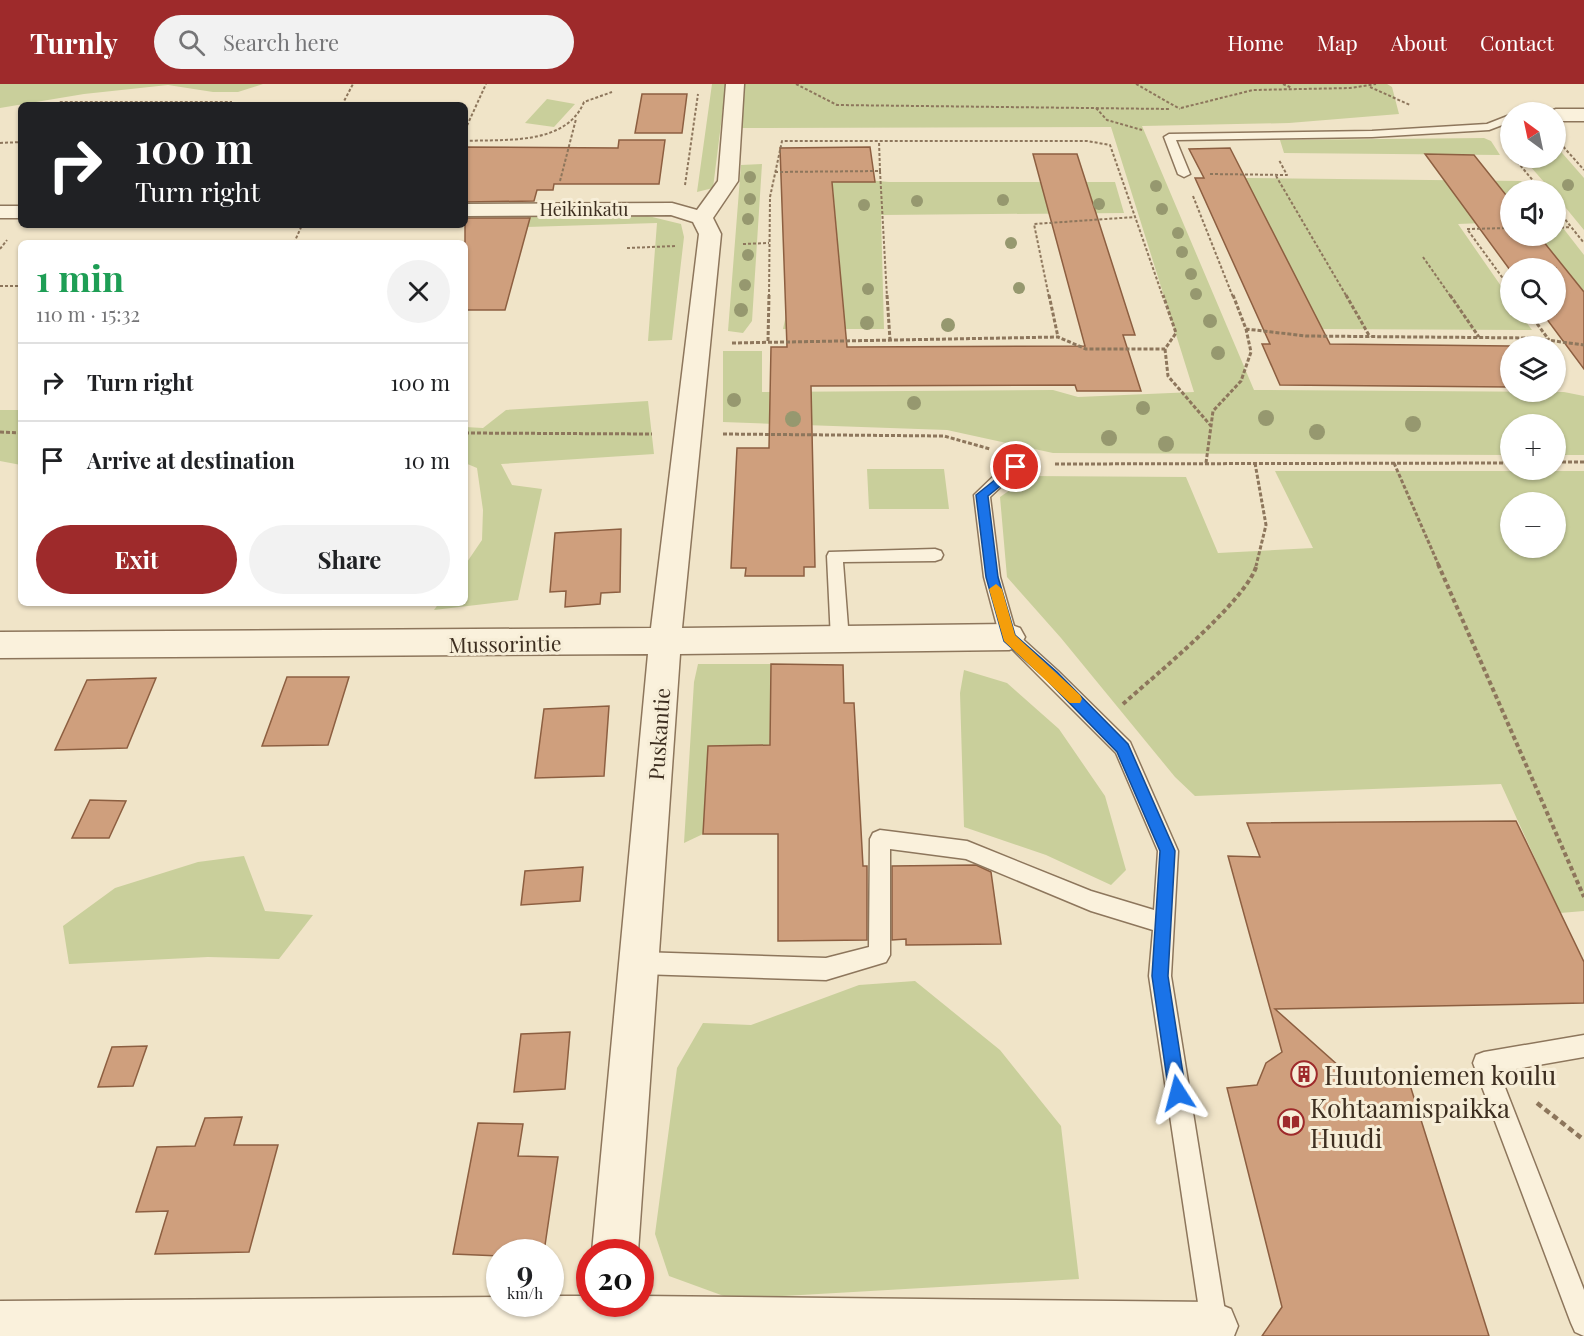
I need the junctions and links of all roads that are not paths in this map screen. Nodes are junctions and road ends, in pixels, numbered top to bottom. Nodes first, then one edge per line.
1 (735, 84) edge
2 (1566, 115) edge
3 (1584, 115) edge
4 (1500, 122) edge
5 (1184, 174) road end
6 (468, 210) edge
7 (0, 212) edge
8 (18, 212) edge
9 (702, 218) junction
10 (1029, 459) dead end
11 (935, 555) dead end
12 (1009, 637) junction
13 (840, 640) junction
14 (665, 642) junction
15 (0, 645) edge
16 (1163, 923) junction
17 (640, 963) junction
18 (1584, 1046) edge
19 (616, 1239) edge
20 (610, 1319) edge
21 (1584, 1323) edge
22 (0, 1324) edge
23 (1215, 1331) edge

1 - 9 street
2 - 3 street
4 - 5 lane
6 - 9 street, Heikinkatu
7 - 8 street
9 - 14 street, Puskantie
10 - 12 lane
11 - 13 lane
12 - 13 street, Mussorintie
12 - 16 lane
13 - 14 street, Mussorintie
14 - 15 street, Mussorintie
14 - 17 street, Puskantie
16 - 17 lane
16 - 23 lane
17 - 19 street, Puskantie
18 - 21 lane
20 - 22 street
20 - 23 street

